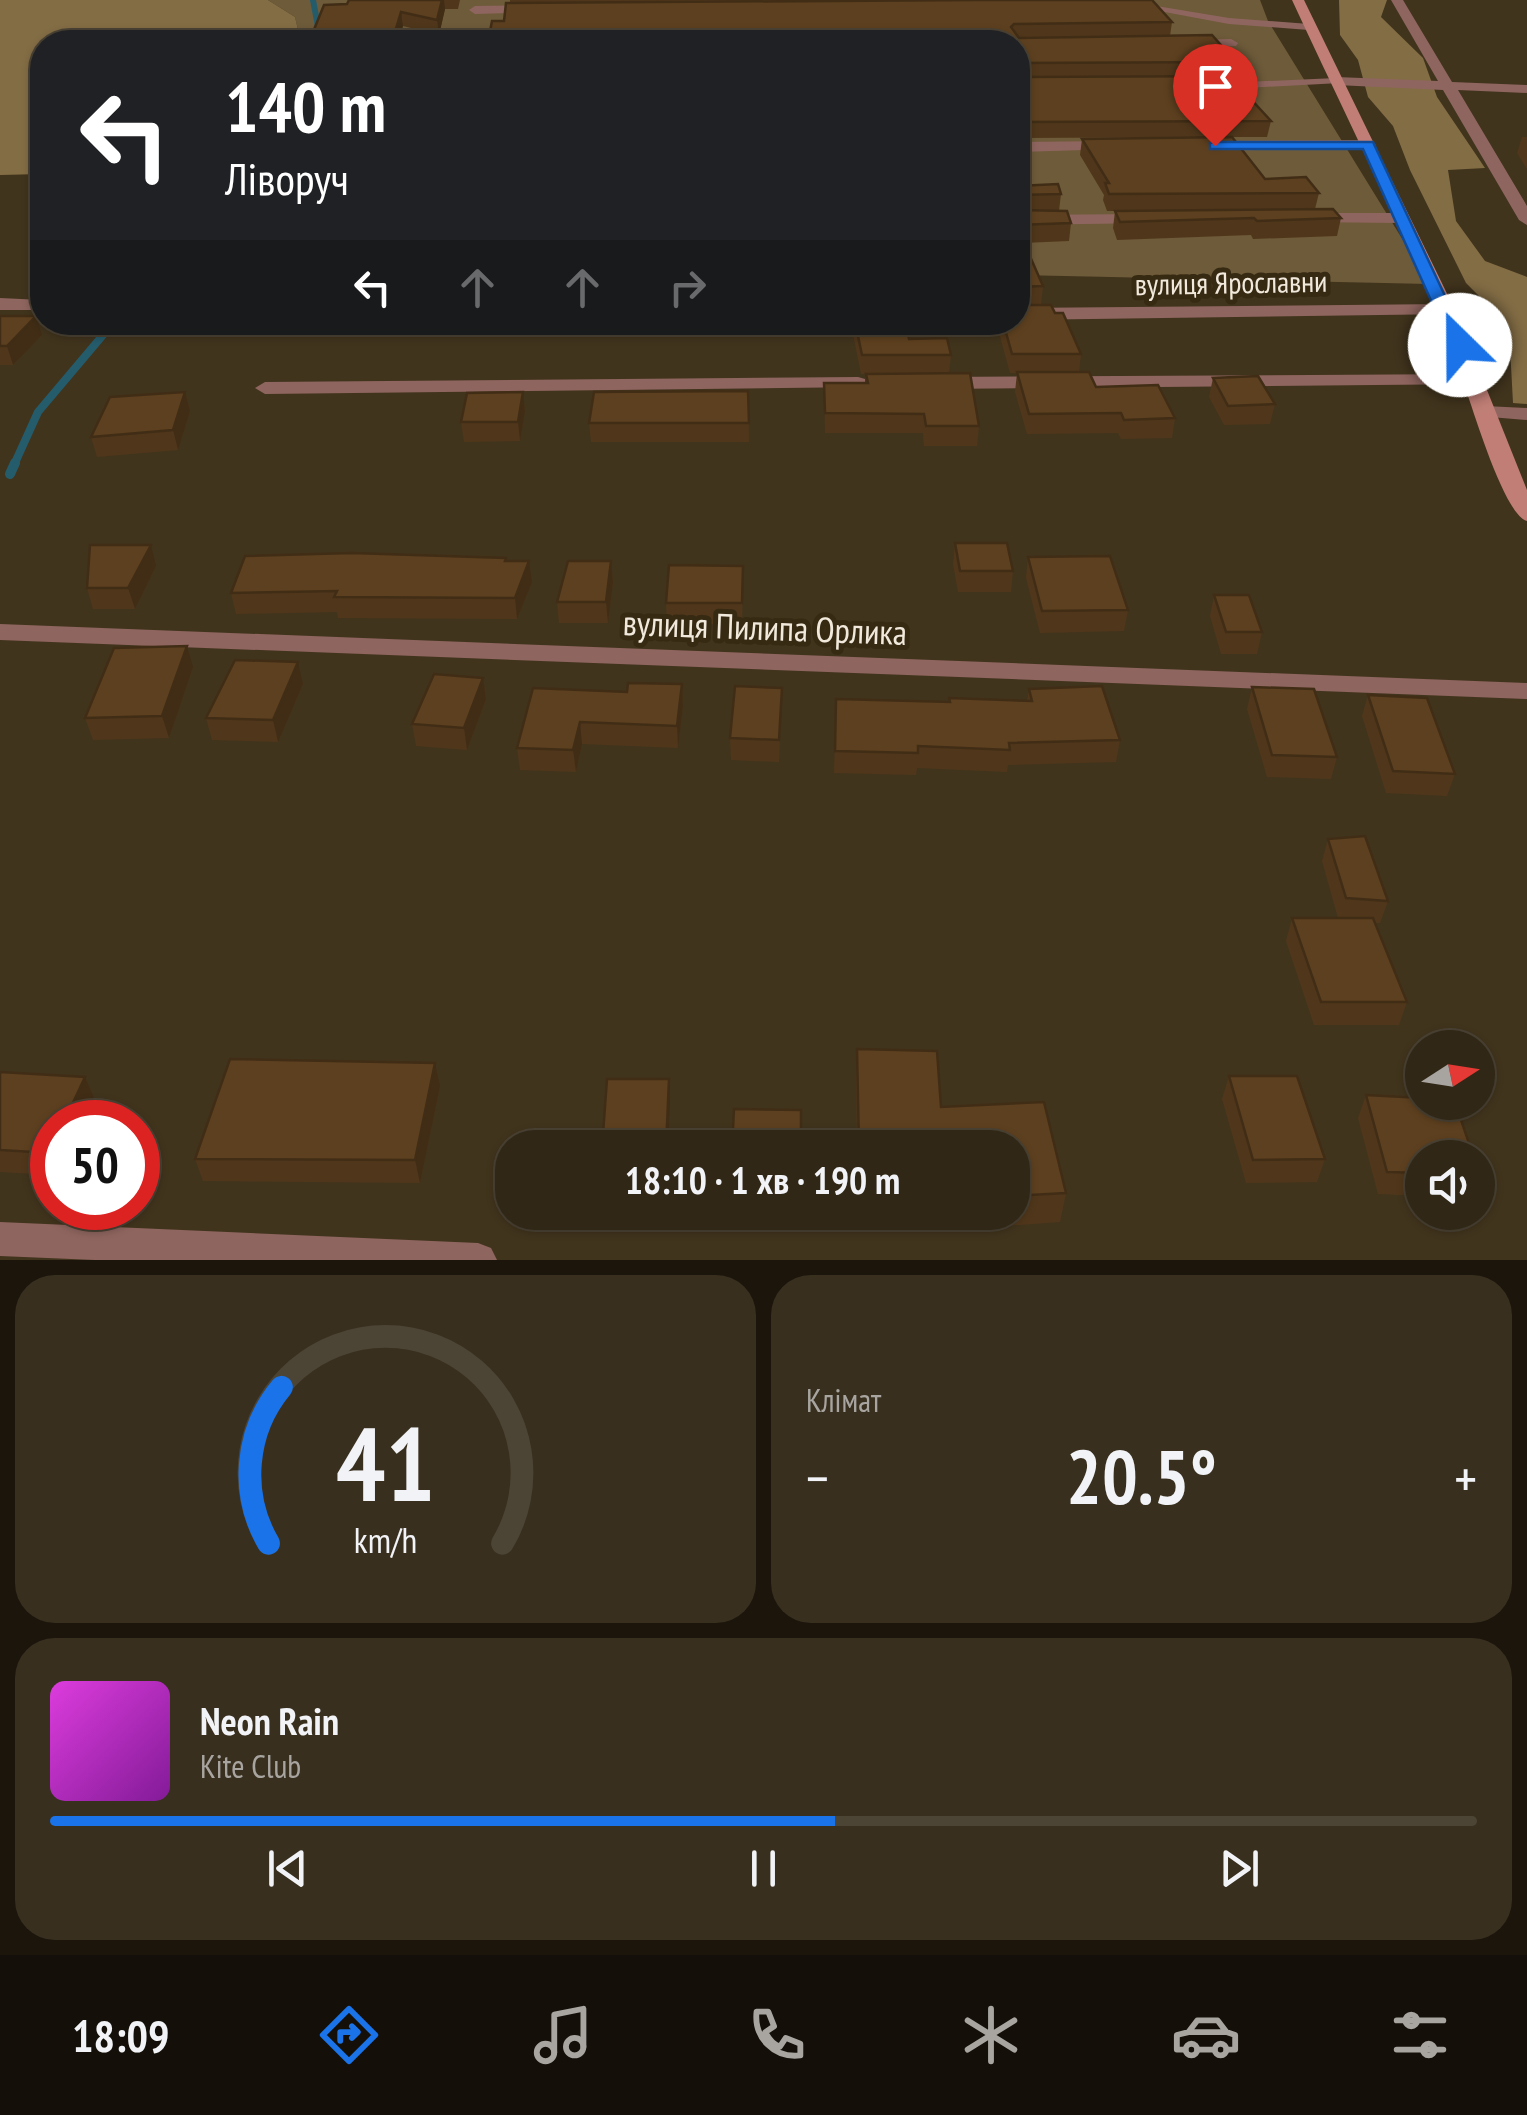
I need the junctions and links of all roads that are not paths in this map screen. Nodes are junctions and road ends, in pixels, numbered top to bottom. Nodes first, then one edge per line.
1 (1104, 0) edge
2 (1298, 0) edge
3 (1397, 0) edge
4 (1082, 9) edge
5 (1141, 9) junction
6 (474, 10) dead end
7 (553, 10) edge
8 (1309, 26) junction
9 (1231, 43) dead end
10 (1173, 44) edge
11 (1336, 81) junction
12 (1226, 85) edge
13 (1245, 85) joint
14 (1448, 86) junction
15 (1527, 89) edge
16 (1368, 145) junction
17 (1136, 146) edge
18 (1196, 146) edge
19 (1030, 147) edge
20 (1283, 218) edge
21 (1400, 218) junction
22 (1169, 219) edge
23 (1030, 220) edge
24 (1527, 220) edge
25 (0, 304) edge
26 (30, 305) edge
27 (1446, 310) junction
28 (1030, 314) edge
29 (1474, 380) junction
30 (264, 388) dead end
31 (1484, 412) junction
32 (1527, 414) edge
33 (1527, 514) edge
34 (0, 632) edge
35 (1527, 691) edge
36 (0, 1238) edge
37 (478, 1260) edge

1 - 5 lane
2 - 8 main road
3 - 14 street
4 - 5 street
5 - 8 lane
6 - 7 street
8 - 11 main road
9 - 10 street
11 - 13 lane
11 - 14 street
11 - 16 main road
12 - 13 street
14 - 15 street
14 - 24 street
16 - 18 street
16 - 21 main road
17 - 19 street
20 - 21 street
21 - 27 main road
22 - 23 street
25 - 26 street
27 - 28 street, вулиця Ярославни
27 - 29 main road
29 - 30 street
29 - 31 main road
31 - 32 street
31 - 33 main road
34 - 35 street, вулиця Пилипа Орлика
36 - 37 street

